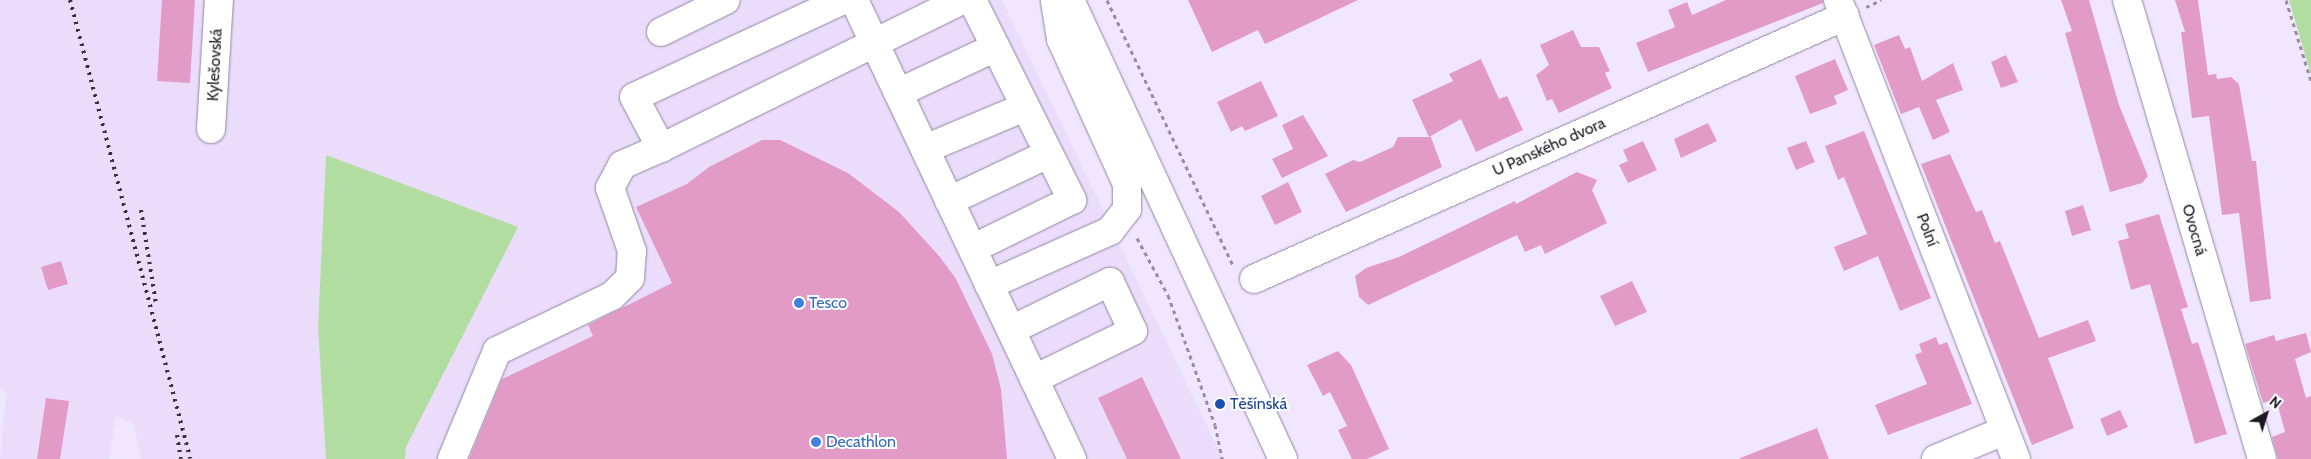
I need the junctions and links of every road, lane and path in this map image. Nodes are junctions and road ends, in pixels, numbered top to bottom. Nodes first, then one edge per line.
1 (219, 0) edge
2 (726, 0) edge
3 (843, 0) edge
4 (854, 0) edge
5 (962, 0) edge
6 (972, 0) edge
7 (1055, 0) edge
8 (1070, 0) edge
9 (1107, 0) edge
10 (2127, 0) edge
11 (2286, 0) edge
12 (1842, 8) edge
13 (661, 32) dead end
14 (874, 44) junction
15 (996, 48) junction
16 (2311, 81) edge
17 (898, 93) junction
18 (1025, 106) junction
19 (211, 129) dead end
20 (661, 148) junction
21 (925, 149) junction
22 (1048, 154) junction
23 (949, 200) junction
24 (972, 249) junction
25 (1244, 274) joint
26 (989, 286) junction
27 (1011, 330) junction
28 (1034, 379) junction
29 (2004, 431) junction
30 (452, 459) edge
31 (1072, 459) edge
32 (1283, 459) edge
33 (1936, 459) edge
34 (2016, 459) edge
35 (2262, 459) edge

1 - 19 street, Kylešovská
2 - 13 street
3 - 20 street
4 - 14 street
5 - 14 street
6 - 15 street
7 - 26 street
8 - 32 street
9 - 25 path
10 - 35 street, Ovocná
11 - 16 path
12 - 25 street, U Panského dvora
12 - 29 street, Polní
14 - 17 street
14 - 20 street
15 - 17 street
15 - 18 street
17 - 21 street
18 - 21 street
18 - 22 street
20 - 30 street
21 - 23 street
22 - 23 street
22 - 24 street
23 - 24 street
24 - 26 street
26 - 27 street
27 - 28 street
27 - 28 street
28 - 31 street
29 - 33 street
29 - 34 street, Polní

